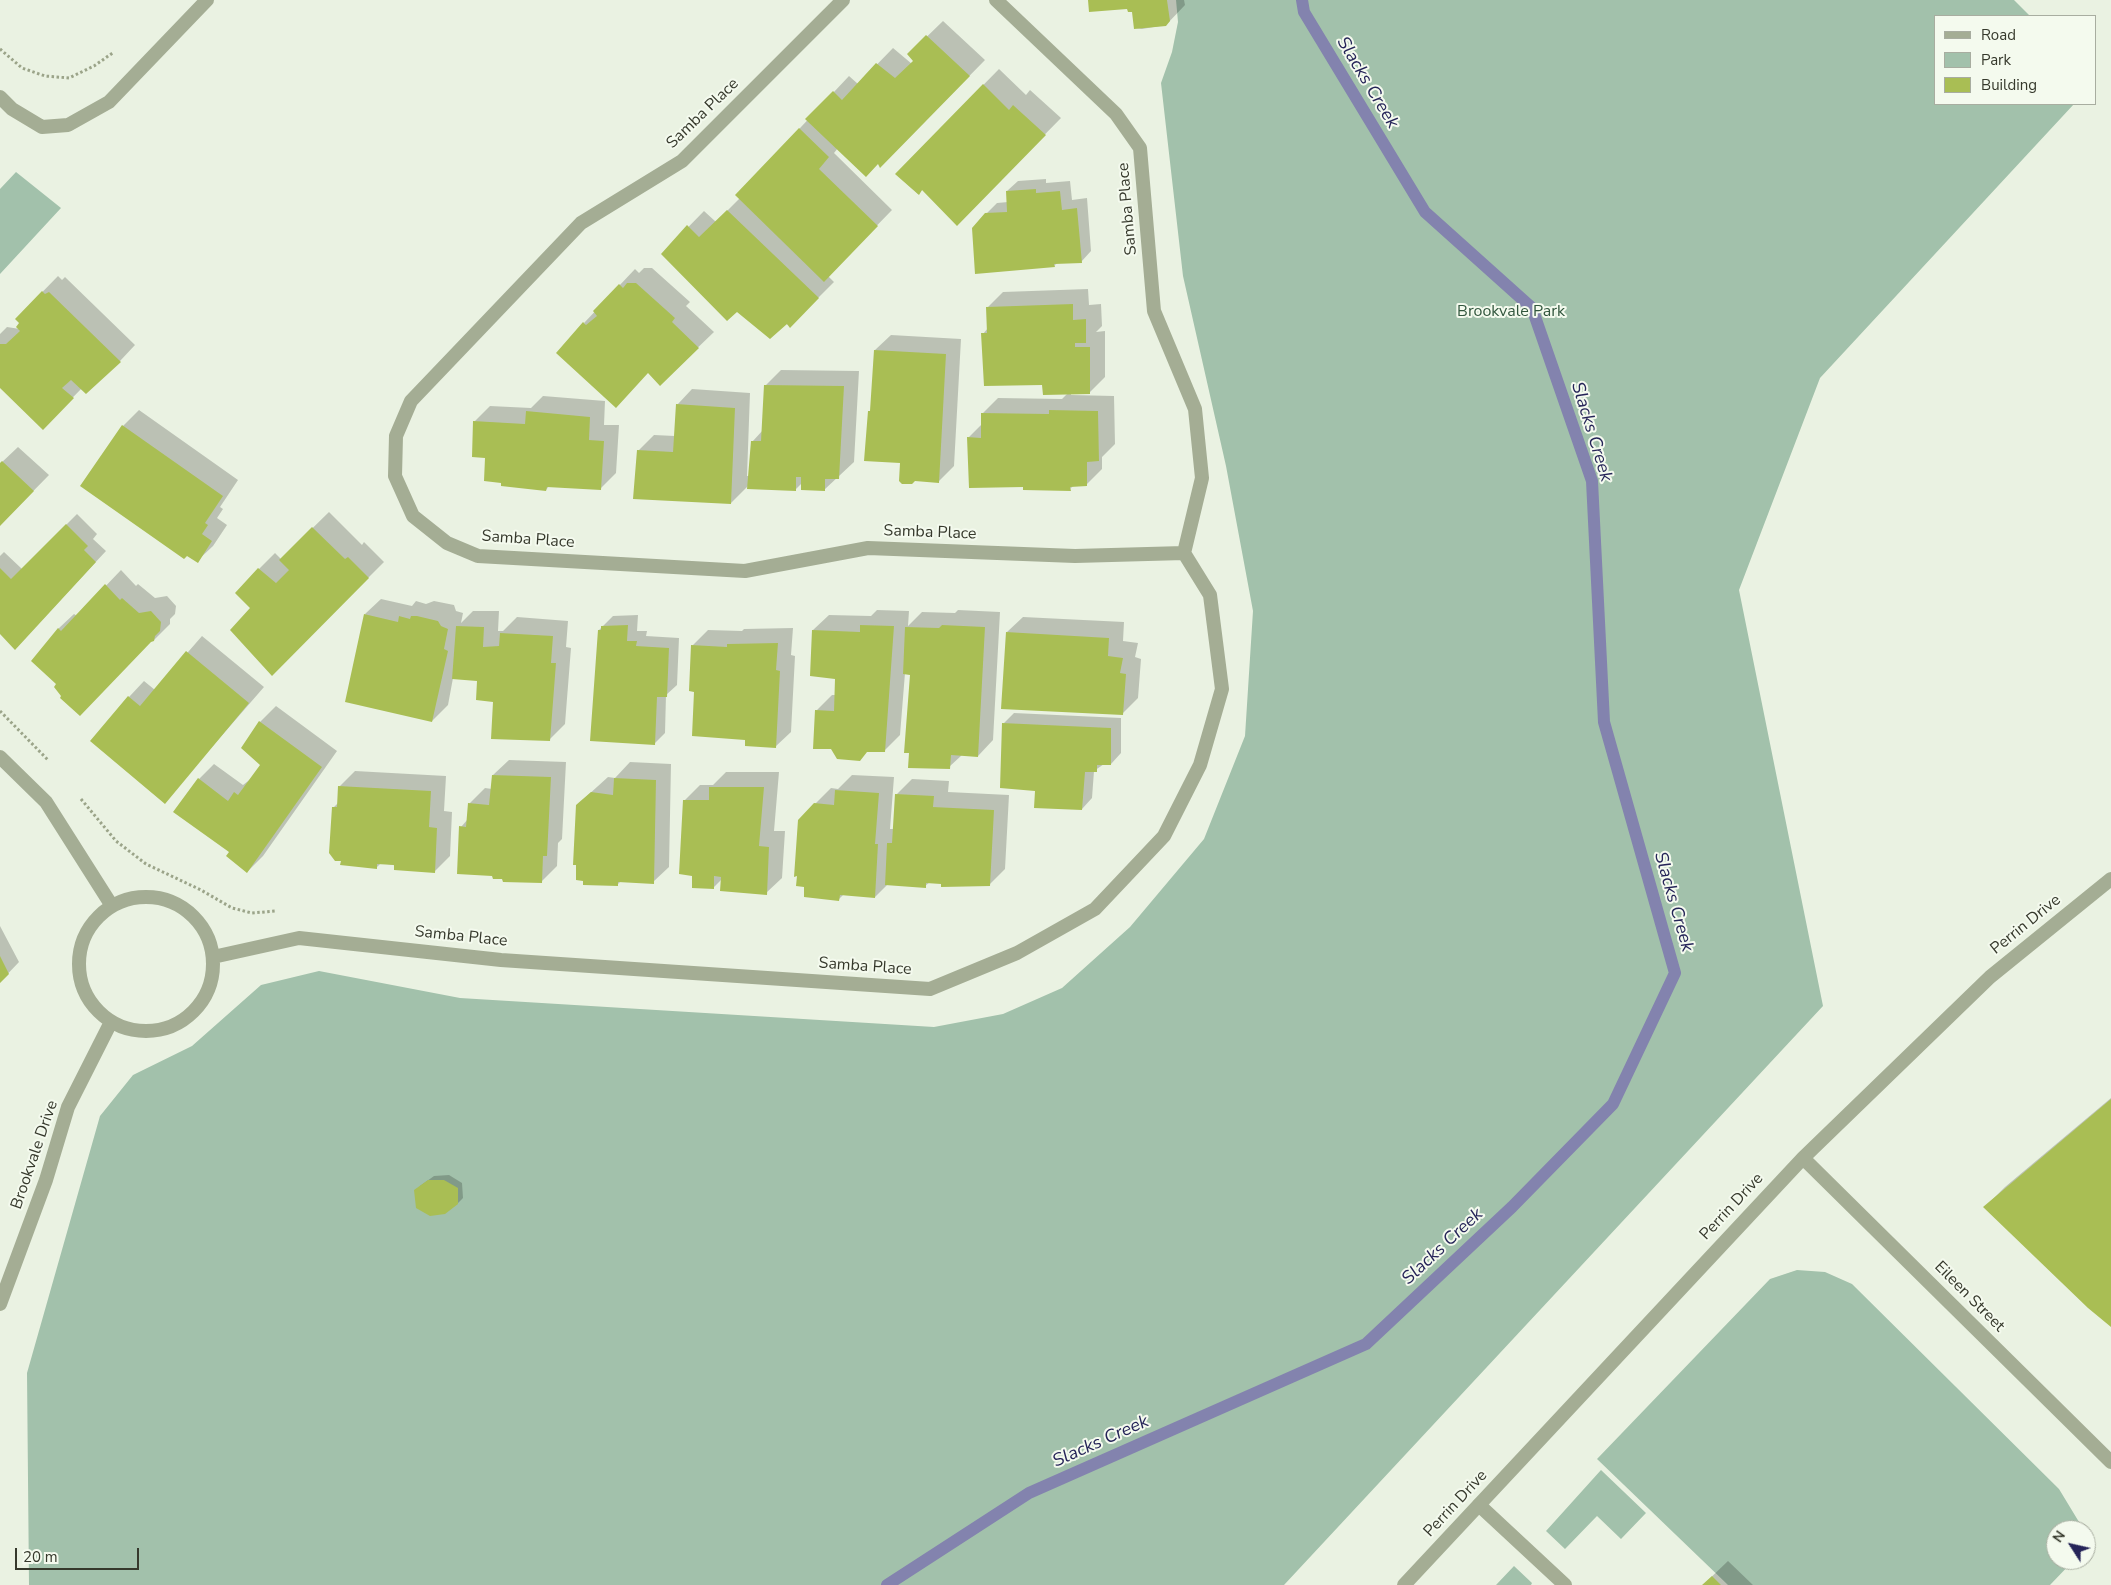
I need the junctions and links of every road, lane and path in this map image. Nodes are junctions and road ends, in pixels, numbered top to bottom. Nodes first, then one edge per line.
1 (207, 0) edge
2 (843, 0) edge
3 (996, 0) edge
4 (120, 48) dead end
5 (0, 49) edge
6 (0, 97) edge
7 (1184, 553) junction
8 (0, 712) edge
9 (0, 757) edge
10 (54, 767) dead end
11 (79, 797) dead end
12 (2111, 879) edge
13 (112, 906) junction
14 (285, 911) dead end
15 (213, 957) junction
16 (111, 1022) junction
17 (1803, 1158) junction
18 (0, 1304) edge
19 (2111, 1462) edge
20 (1479, 1505) junction
21 (1404, 1585) edge
22 (1565, 1585) edge

1 - 6 street
2 - 7 street, Samba Place
3 - 7 street, Samba Place
4 - 5 path
7 - 15 street, Samba Place
8 - 10 path
9 - 13 street
11 - 14 path
12 - 17 street, Perrin Drive
13 - 15 street
13 - 16 street
15 - 16 street
16 - 18 street, Brookvale Drive
17 - 19 street, Eileen Street
17 - 20 street, Perrin Drive
20 - 21 street, Perrin Drive
20 - 22 street

